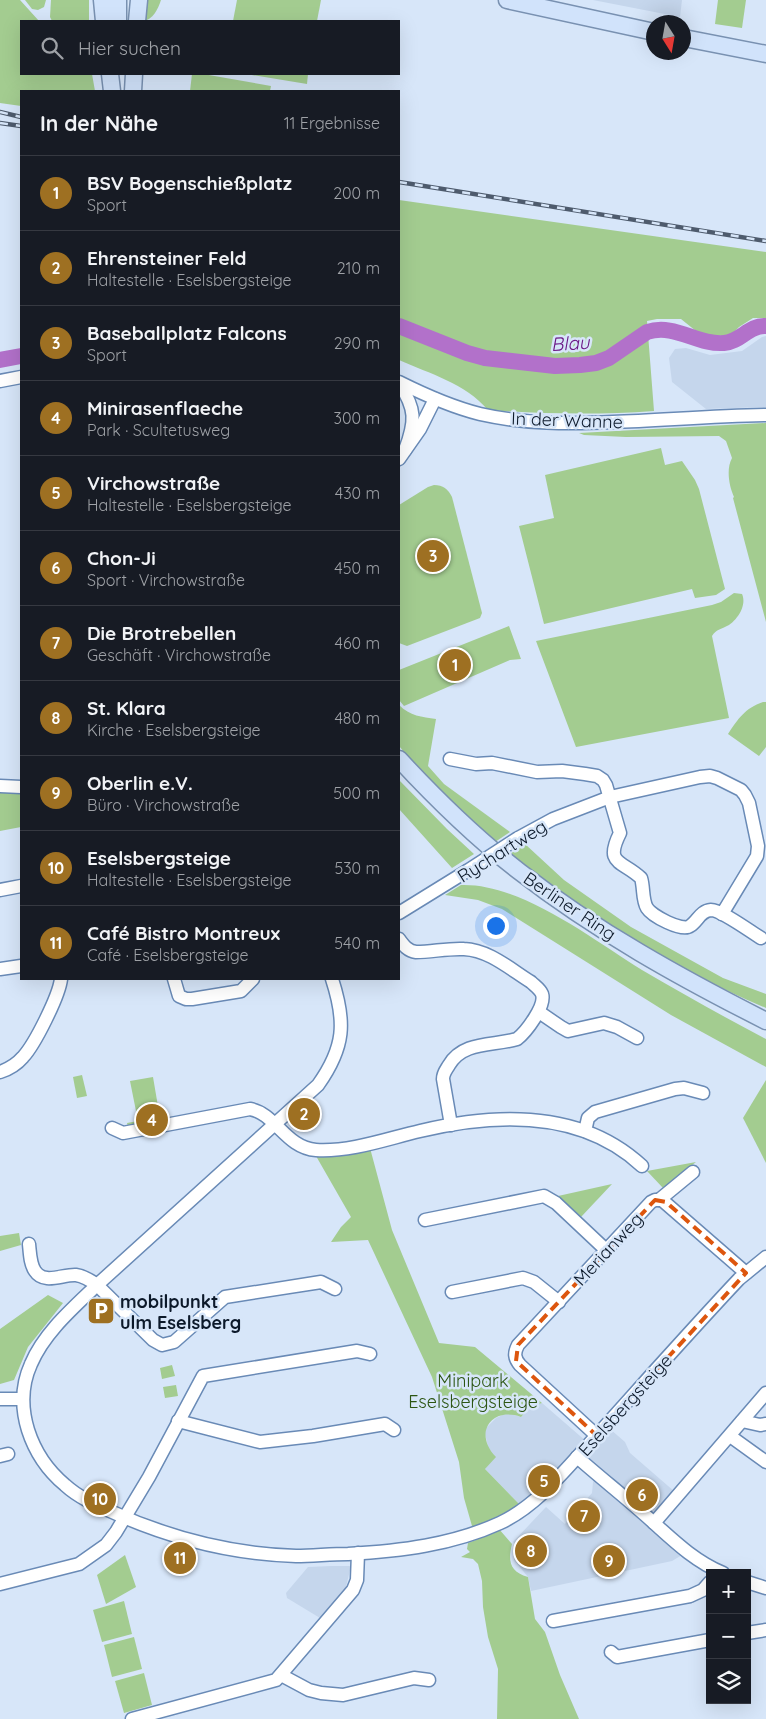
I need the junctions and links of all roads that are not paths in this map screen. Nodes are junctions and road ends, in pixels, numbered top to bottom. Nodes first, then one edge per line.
1 (102, 0) edge
2 (118, 0) edge
3 (138, 0) edge
4 (507, 0) edge
5 (104, 20) edge
6 (118, 20) edge
7 (138, 20) edge
8 (646, 30) edge
9 (691, 39) edge
10 (766, 54) edge
11 (110, 75) edge
12 (121, 75) edge
13 (134, 75) edge
14 (112, 90) edge
15 (122, 90) edge
16 (132, 90) edge
17 (20, 377) edge
18 (0, 381) edge
19 (400, 382) edge
20 (400, 384) edge
21 (435, 399) junction
22 (766, 415) edge
23 (402, 455) edge
24 (450, 759) dead end
25 (400, 760) edge
26 (0, 786) edge
27 (20, 787) edge
28 (610, 797) junction
29 (20, 886) edge
30 (0, 890) edge
31 (400, 913) edge
32 (722, 914) junction
33 (762, 938) dead end
34 (400, 941) edge
35 (20, 966) edge
36 (0, 969) edge
37 (61, 980) edge
38 (174, 980) edge
39 (252, 980) edge
40 (332, 980) edge
41 (538, 1012) junction
42 (766, 1021) edge
43 (637, 1038) dead end
44 (0, 1072) edge
45 (703, 1092) dead end
46 (274, 1125) junction
47 (451, 1125) junction
48 (112, 1128) dead end
49 (585, 1131) junction
50 (642, 1166) dead end
51 (693, 1172) dead end
52 (659, 1200) junction
53 (425, 1220) dead end
54 (29, 1244) dead end
55 (606, 1250) junction
56 (766, 1257) edge
57 (746, 1273) junction
58 (97, 1285) junction
59 (335, 1289) dead end
60 (452, 1292) dead end
61 (559, 1302) junction
62 (370, 1354) dead end
63 (766, 1393) edge
64 (0, 1399) edge
65 (22, 1399) junction
66 (178, 1421) junction
67 (742, 1421) junction
68 (766, 1424) edge
69 (394, 1430) dead end
70 (596, 1435) junction
71 (730, 1436) junction
72 (577, 1457) junction
73 (766, 1462) edge
74 (125, 1518) junction
75 (654, 1523) junction
76 (358, 1553) junction
77 (715, 1569) edge
78 (751, 1583) edge
79 (0, 1584) edge
80 (706, 1587) edge
81 (766, 1588) edge
82 (554, 1621) dead end
83 (766, 1630) edge
84 (751, 1632) edge
85 (706, 1641) edge
86 (611, 1652) dead end
87 (281, 1675) junction
88 (429, 1680) dead end
89 (132, 1719) edge

1 - 5 main road
2 - 6 main road
3 - 7 main road
4 - 8 main road
9 - 10 main road
11 - 14 main road
12 - 15 main road
13 - 16 main road
17 - 18 street
19 - 21 street, In der Wanne
20 - 23 street
21 - 22 street, In der Wanne
21 - 23 street
24 - 28 street
25 - 42 main road, Berliner Ring
26 - 27 street
28 - 31 street, Rychartweg, bridge
28 - 32 street
28 - 32 street, Rychartweg
29 - 30 street
32 - 33 street
34 - 41 street
35 - 36 street
37 - 44 street
38 - 39 street
40 - 46 street, Eselsbergsteige
41 - 43 street
41 - 47 street
45 - 49 street
46 - 47 street
46 - 48 street
46 - 58 street, Eselsbergsteige
47 - 49 street
49 - 50 street
51 - 52 street, Merianweg
52 - 55 street, Merianweg
52 - 57 street, Merianweg
53 - 55 street
54 - 58 street
55 - 61 street, Merianweg
56 - 57 street, Eselsbergsteige
57 - 70 street, Eselsbergsteige
58 - 59 street
58 - 65 street, Eselsbergsteige
60 - 61 street
61 - 70 street, Merianweg
62 - 66 street
63 - 67 street
64 - 65 street
65 - 74 street, Eselsbergsteige
66 - 69 street
66 - 74 street
67 - 68 street
67 - 71 street
70 - 72 street, Eselsbergsteige
71 - 73 street
71 - 75 street
72 - 75 street
72 - 76 street, Eselsbergsteige
74 - 76 street, Eselsbergsteige
74 - 79 street
75 - 77 street
76 - 87 street
78 - 81 street
80 - 82 street
83 - 84 street
85 - 86 street
87 - 88 street
87 - 89 street

